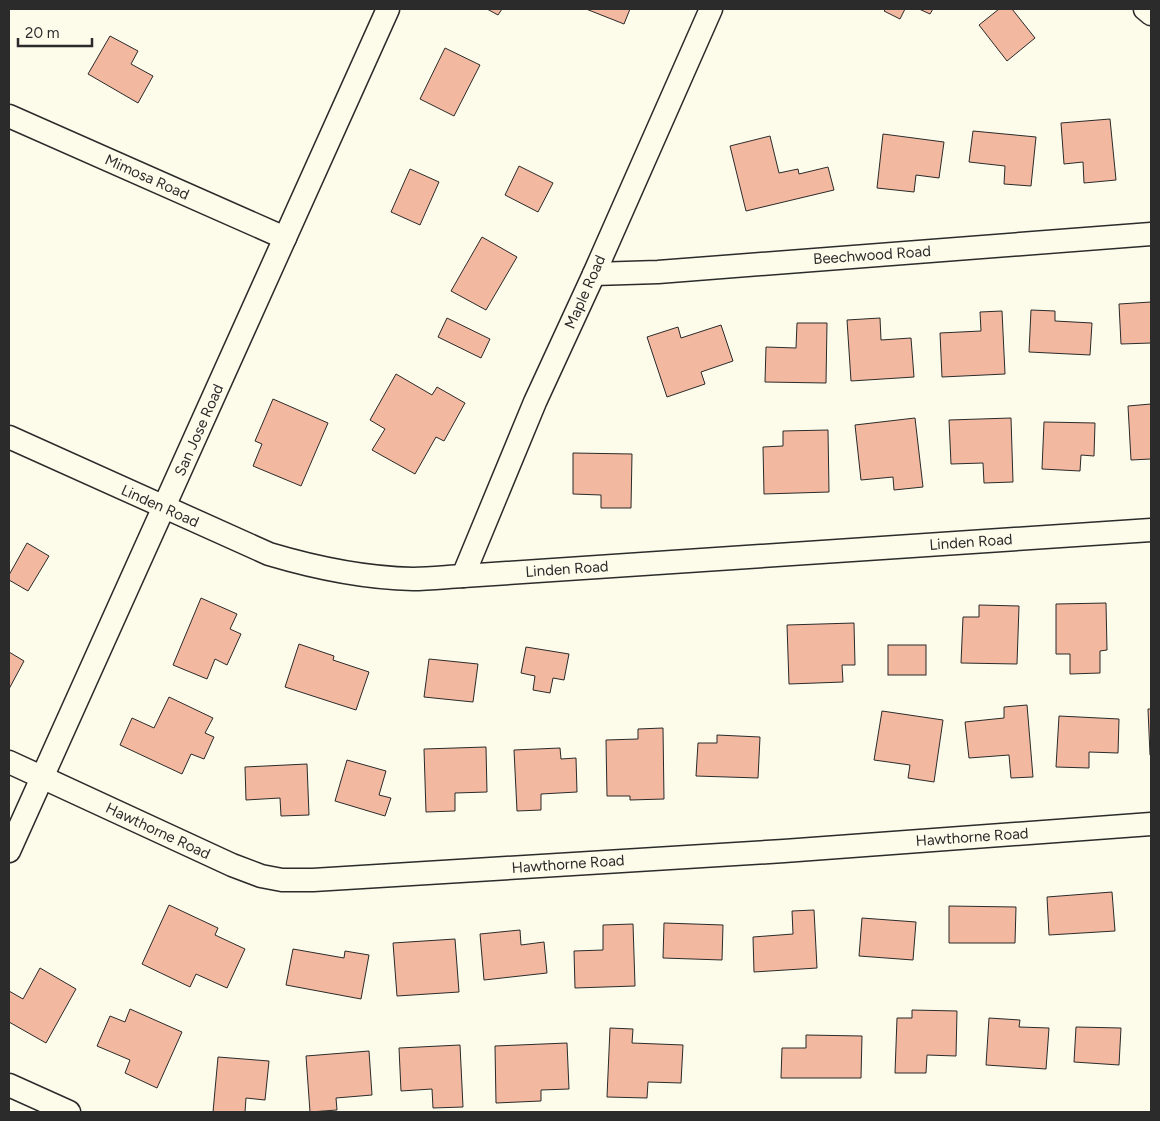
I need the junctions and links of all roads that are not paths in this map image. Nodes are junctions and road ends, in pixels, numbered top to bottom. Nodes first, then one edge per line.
1 (388, 9) edge
2 (711, 9) edge
3 (1145, 9) edge
4 (1151, 14) edge
5 (9, 116) edge
6 (1151, 234) edge
7 (286, 238) junction
8 (594, 274) junction
9 (9, 437) edge
10 (164, 508) junction
11 (1151, 530) edge
12 (463, 576) junction
13 (9, 762) edge
14 (42, 777) junction
15 (1151, 824) edge
16 (9, 851) edge
17 (9, 1085) edge
18 (69, 1112) edge

1 - 7 street, San Jose Road
2 - 8 street, Maple Road
3 - 4 street
5 - 7 street, Mimosa Road
6 - 8 street, Beechwood Road
7 - 10 street, San Jose Road
8 - 12 street, Maple Road
9 - 10 street, Linden Road
10 - 12 street, Linden Road
10 - 14 street, San Jose Road
11 - 12 street, Linden Road
13 - 14 street, Hawthorne Road
14 - 15 street, Hawthorne Road
14 - 16 street, San Jose Road
17 - 18 street

